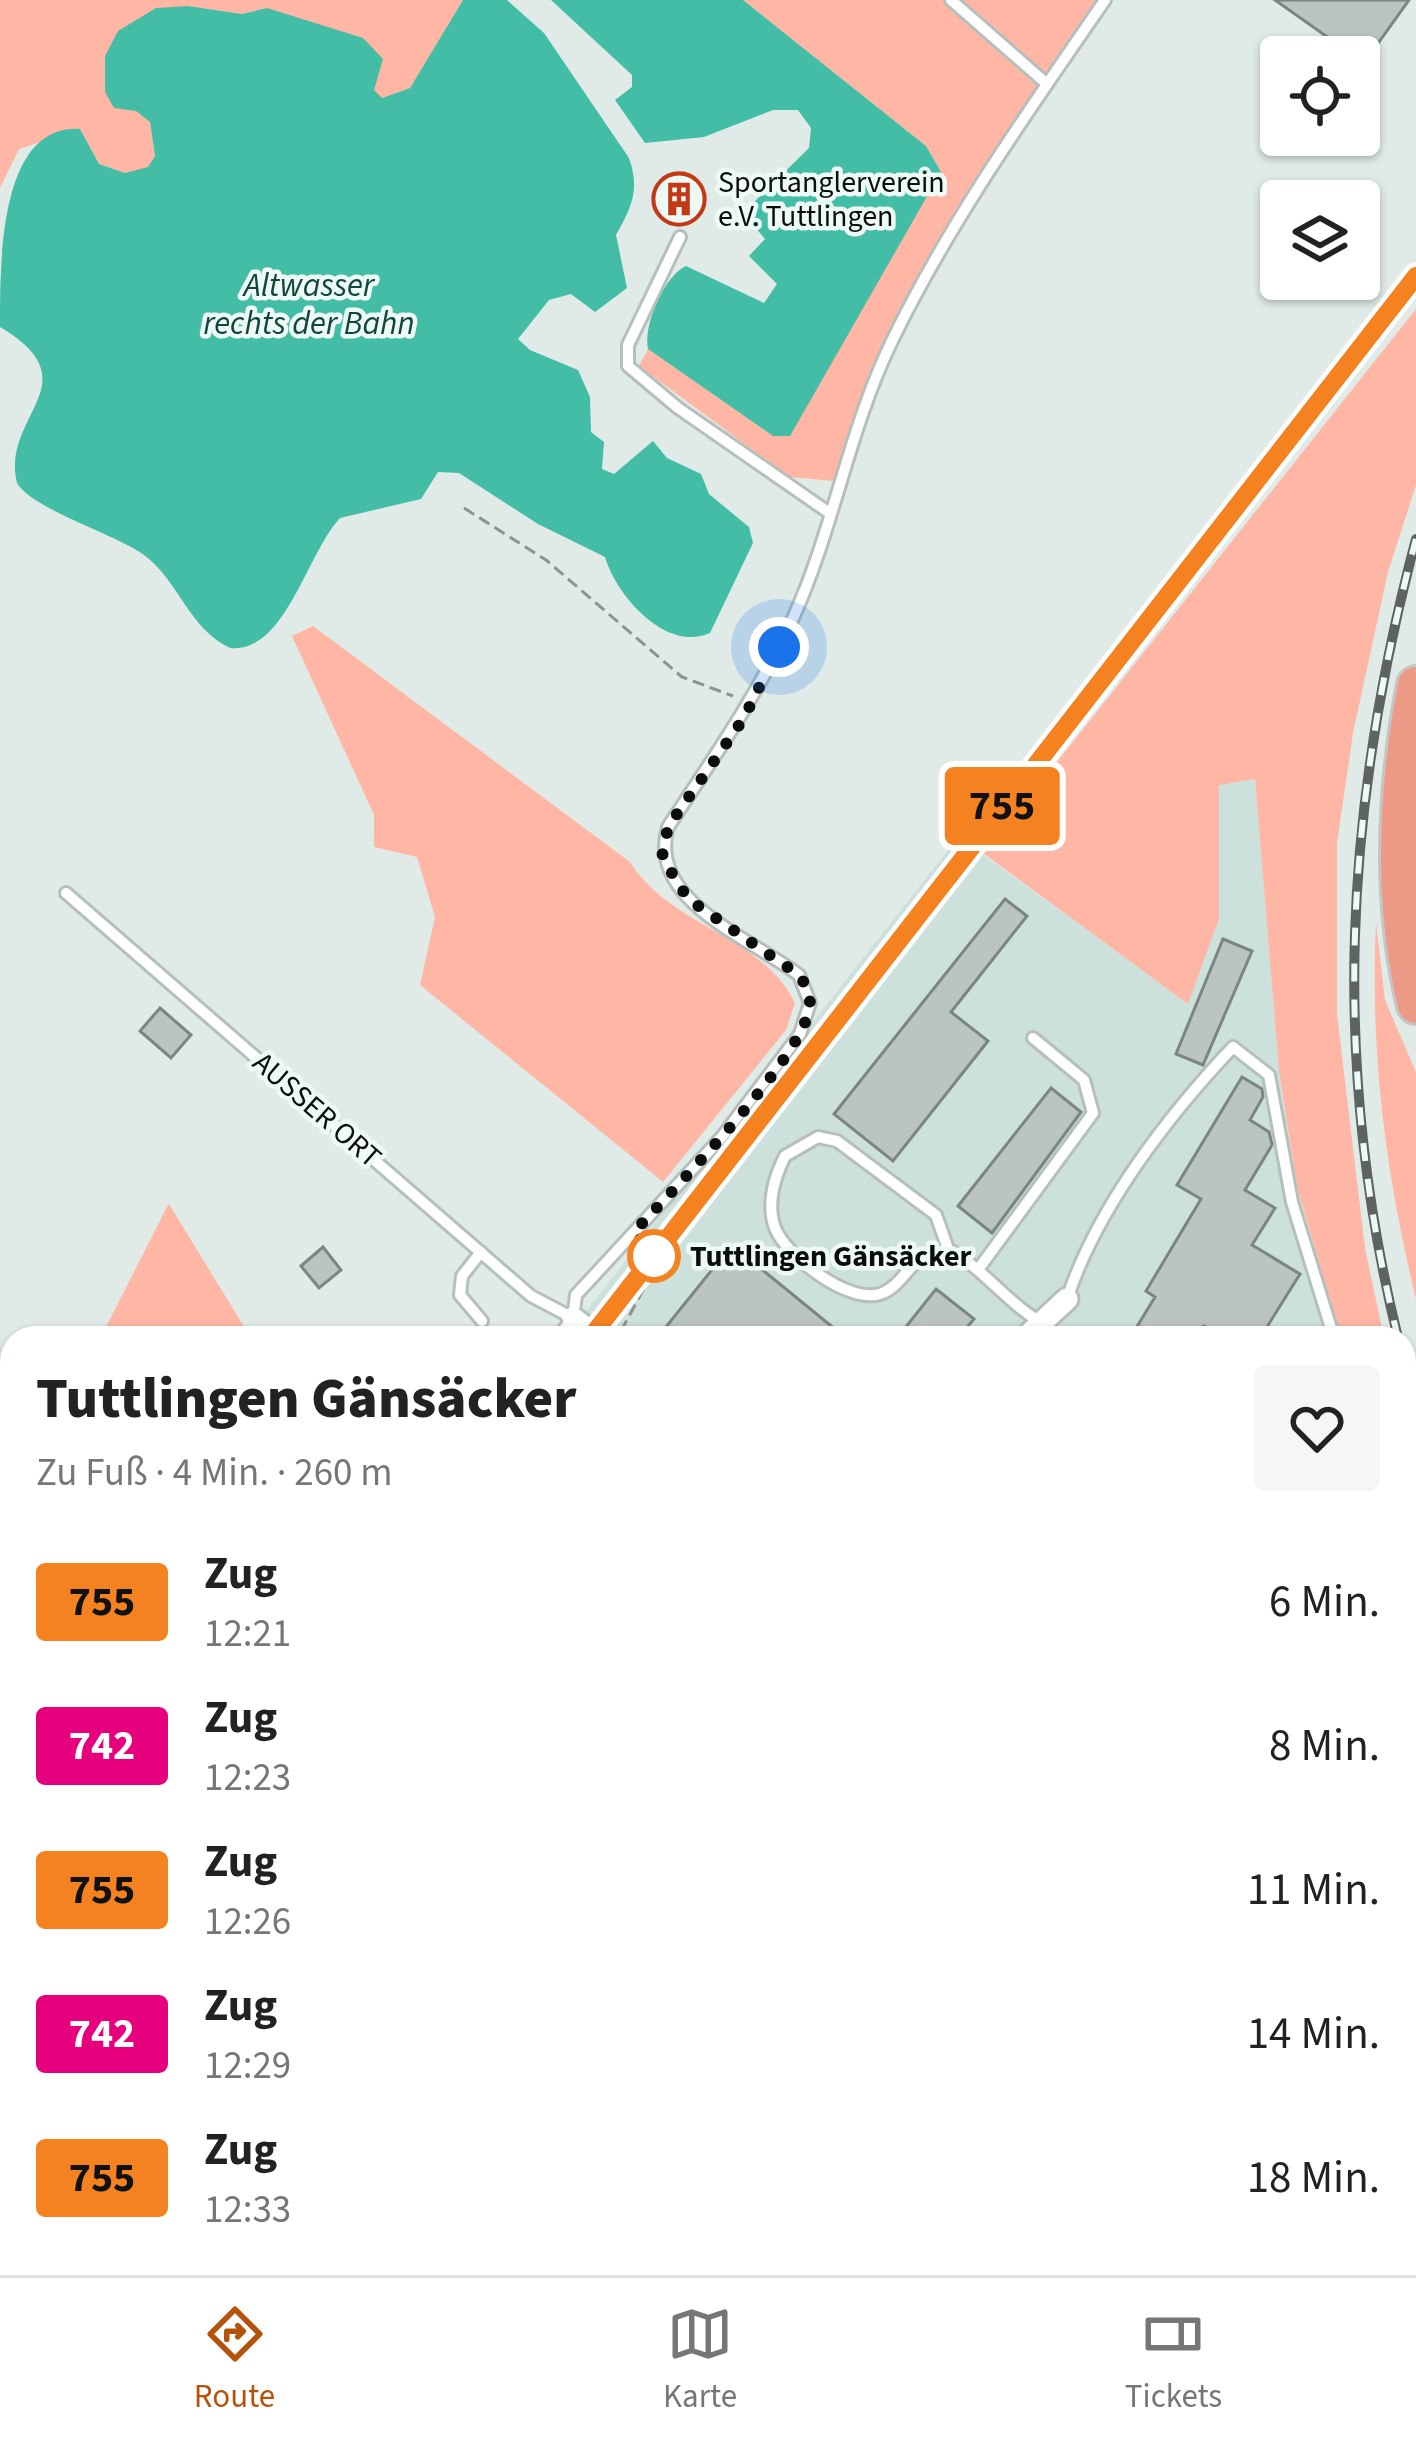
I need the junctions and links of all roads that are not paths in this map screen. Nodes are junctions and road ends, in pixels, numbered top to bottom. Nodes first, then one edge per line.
1 (951, 0) edge
2 (1105, 0) edge
3 (1047, 84) junction
4 (680, 237) dead end
5 (830, 514) junction
6 (1416, 685) edge
7 (66, 892) dead end
8 (1416, 1005) edge
9 (1033, 1038) dead end
10 (948, 1249) junction
11 (481, 1252) junction
12 (980, 1267) junction
13 (1067, 1299) joint
14 (574, 1318) junction
15 (482, 1321) dead end
16 (567, 1326) edge
17 (590, 1326) edge
18 (1030, 1326) edge
19 (1037, 1326) edge
20 (1330, 1326) edge

1 - 3 lane
2 - 3 lane
3 - 5 lane
4 - 5 lane
5 - 14 lane
6 - 8 main road
7 - 11 lane, AUSSER ORT
9 - 12 lane
10 - 10 lane
10 - 12 lane
11 - 14 lane, AUSSER ORT
11 - 15 lane
12 - 18 lane
13 - 19 street
13 - 20 lane
14 - 16 lane
14 - 17 street

